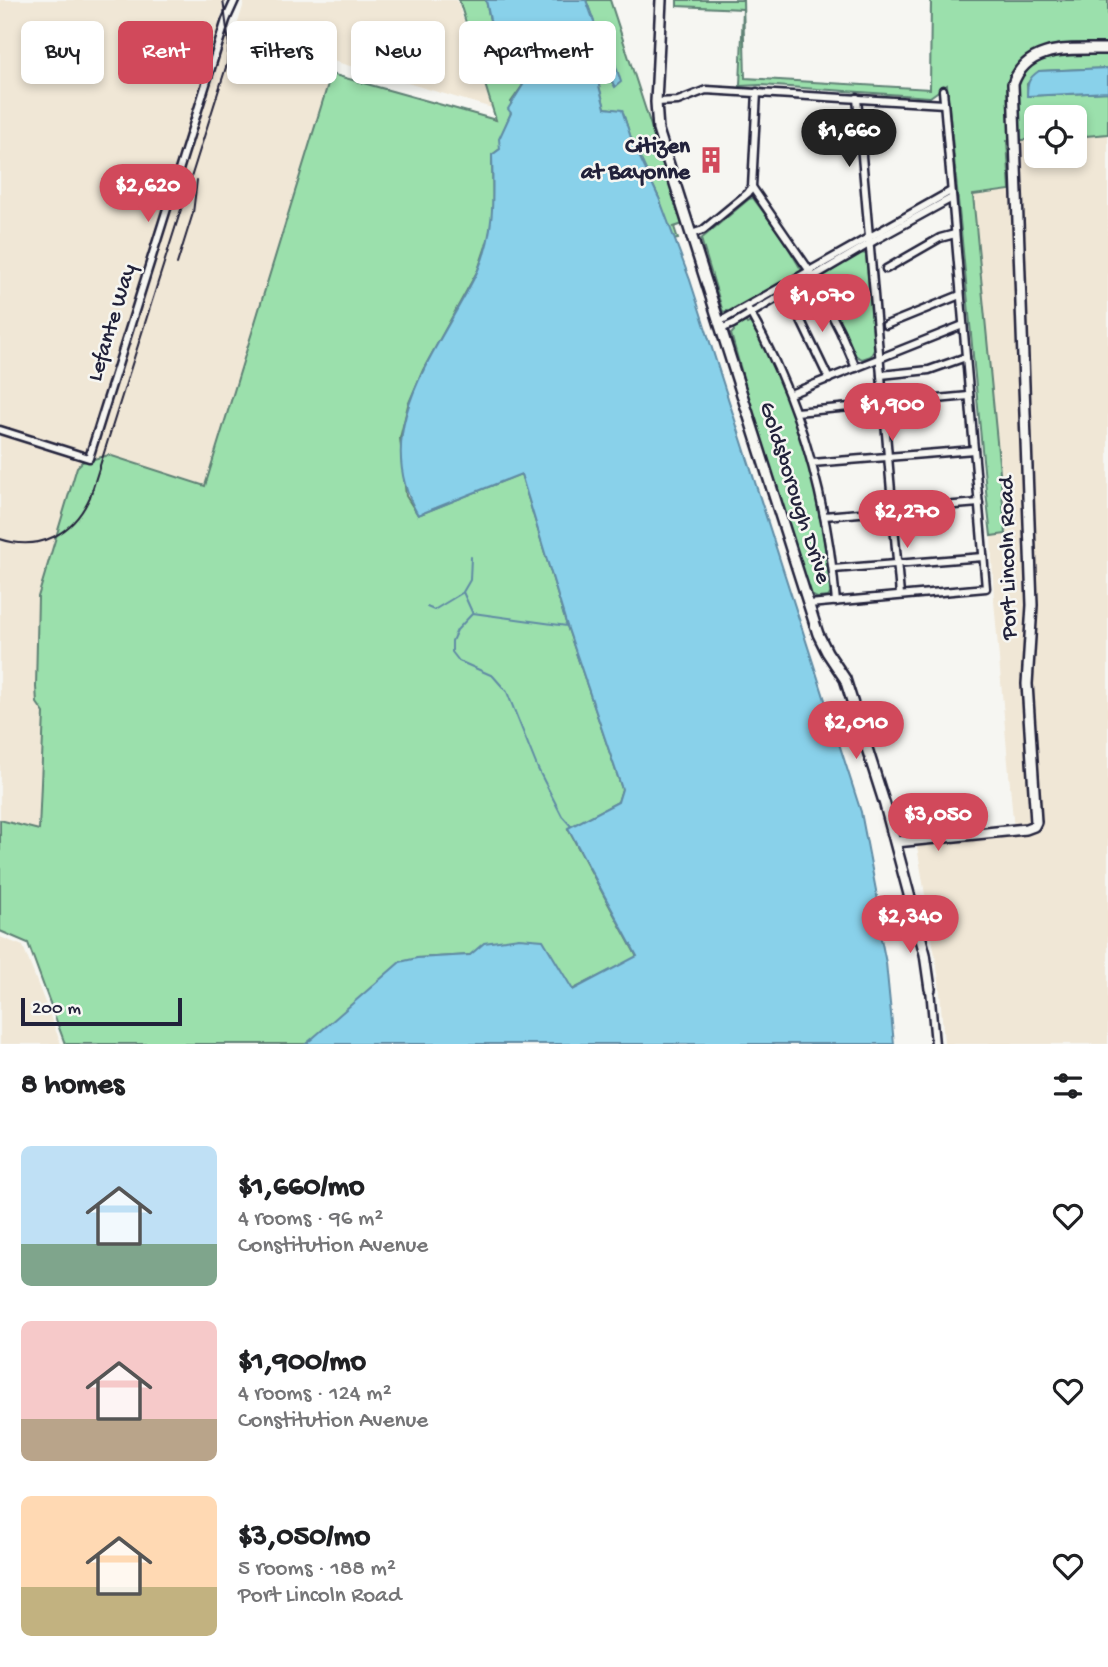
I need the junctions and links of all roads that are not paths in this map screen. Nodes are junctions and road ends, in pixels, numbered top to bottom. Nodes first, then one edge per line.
1 (235, 0) edge
2 (661, 0) edge
3 (1108, 48) edge
4 (943, 90) dead end
5 (757, 92) junction
6 (857, 98) junction
7 (656, 102) junction
8 (944, 104) junction
9 (752, 187) junction
10 (951, 195) junction
11 (691, 234) junction
12 (955, 234) junction
13 (869, 240) junction
14 (886, 269) dead end
15 (811, 275) junction
16 (960, 295) junction
17 (790, 300) dead end
18 (749, 310) junction
19 (720, 325) junction
20 (886, 325) dead end
21 (963, 325) junction
22 (966, 358) junction
23 (880, 359) junction
24 (856, 368) junction
25 (881, 375) junction
26 (829, 379) junction
27 (790, 394) junction
28 (969, 396) junction
29 (883, 404) junction
30 (796, 412) junction
31 (0, 430) edge
32 (974, 450) junction
33 (888, 457) junction
34 (813, 463) junction
35 (979, 503) junction
36 (892, 510) junction
37 (824, 516) junction
38 (983, 557) junction
39 (897, 564) junction
40 (833, 569) junction
41 (900, 595) junction
42 (836, 601) junction
43 (809, 604) junction
44 (896, 842) junction
45 (930, 989) joint
46 (935, 1044) edge

1 - 31 street, Lefante Way
2 - 7 street, Goldsborough Drive
3 - 44 street, Port Lincoln Road
4 - 8 street
5 - 6 street
5 - 7 street
5 - 9 street
6 - 8 street
6 - 13 street
7 - 11 street, Goldsborough Drive
8 - 10 street
9 - 11 street
9 - 15 street
10 - 12 street
10 - 13 street
11 - 19 street, Goldsborough Drive
12 - 14 street
12 - 16 street
13 - 15 street
13 - 23 street
15 - 18 street
15 - 24 street
16 - 20 street
16 - 21 street
17 - 26 street
18 - 19 street
18 - 27 street
19 - 43 street, Goldsborough Drive
21 - 22 street
21 - 23 street
22 - 25 street
22 - 28 street
23 - 24 street
23 - 25 street
24 - 26 street
25 - 29 street
26 - 27 street
27 - 30 street
28 - 29 street
28 - 32 street
29 - 30 street
29 - 33 street
30 - 34 street
32 - 33 street
32 - 35 street
33 - 34 street
33 - 36 street
34 - 37 street
35 - 36 street
35 - 38 street
36 - 37 street
36 - 39 street
37 - 40 street
38 - 39 street
38 - 41 street
39 - 40 street
39 - 41 street
40 - 42 street
41 - 42 street
42 - 43 street
43 - 44 street, Goldsborough Drive
44 - 45 street, Goldsborough Drive
45 - 46 street

